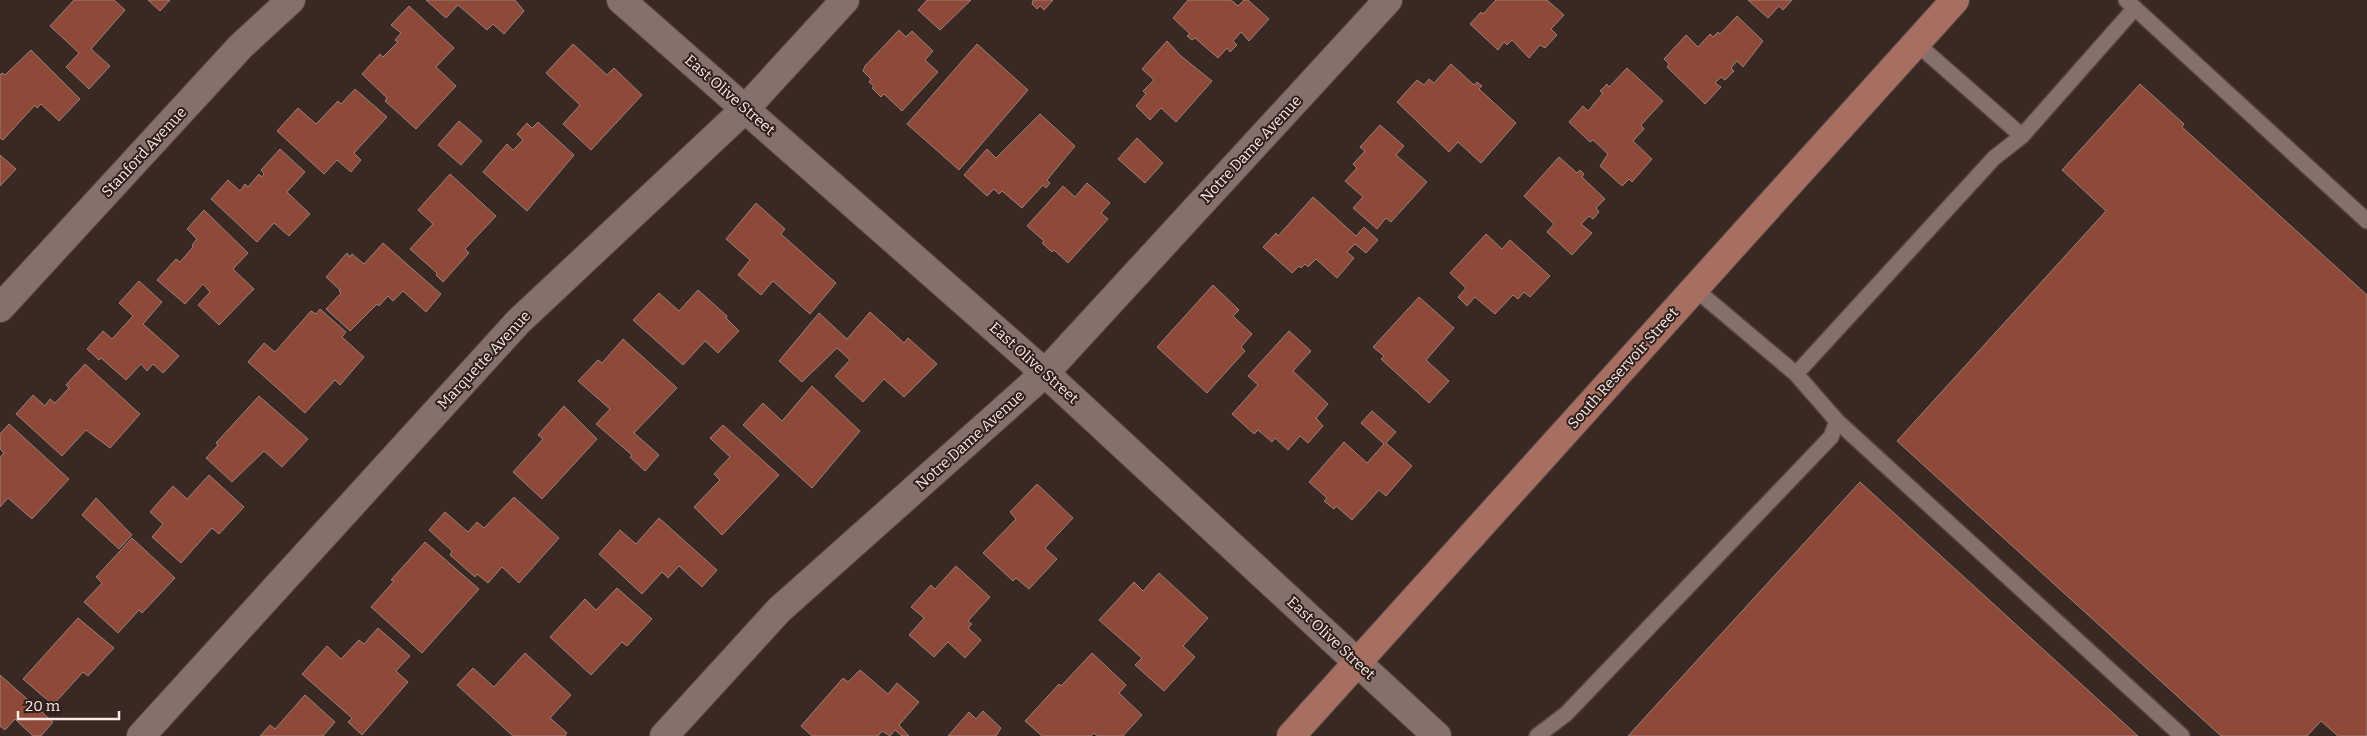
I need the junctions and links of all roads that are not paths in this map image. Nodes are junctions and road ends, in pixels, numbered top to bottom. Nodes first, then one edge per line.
1 (291, 0) edge
2 (621, 0) edge
3 (845, 0) edge
4 (1388, 0) edge
5 (1955, 0) edge
6 (2130, 4) edge
7 (1916, 43) junction
8 (746, 108) junction
9 (2022, 136) junction
10 (2367, 221) edge
11 (1695, 288) junction
12 (0, 308) edge
13 (1045, 373) junction
14 (1796, 374) junction
15 (1837, 421) junction
16 (1358, 663) junction
17 (141, 736) edge
18 (664, 736) edge
19 (1291, 736) edge
20 (1437, 736) edge
21 (1537, 736) edge
22 (2182, 736) edge

1 - 12 street, Stanford Avenue
2 - 8 street, East Olive Street
3 - 8 street, Marquette Avenue
4 - 13 street, Notre Dame Avenue
5 - 7 main road, South Reservoir Street
6 - 9 lane
6 - 10 lane
7 - 9 lane
7 - 11 main road, South Reservoir Street
8 - 13 street, East Olive Street
8 - 17 street, Marquette Avenue
9 - 14 lane
11 - 14 lane
11 - 16 main road, South Reservoir Street
13 - 16 street, East Olive Street
13 - 18 street, Notre Dame Avenue
14 - 15 lane
15 - 21 lane
15 - 22 lane
16 - 19 main road, South Reservoir Street
16 - 20 street, East Olive Street

